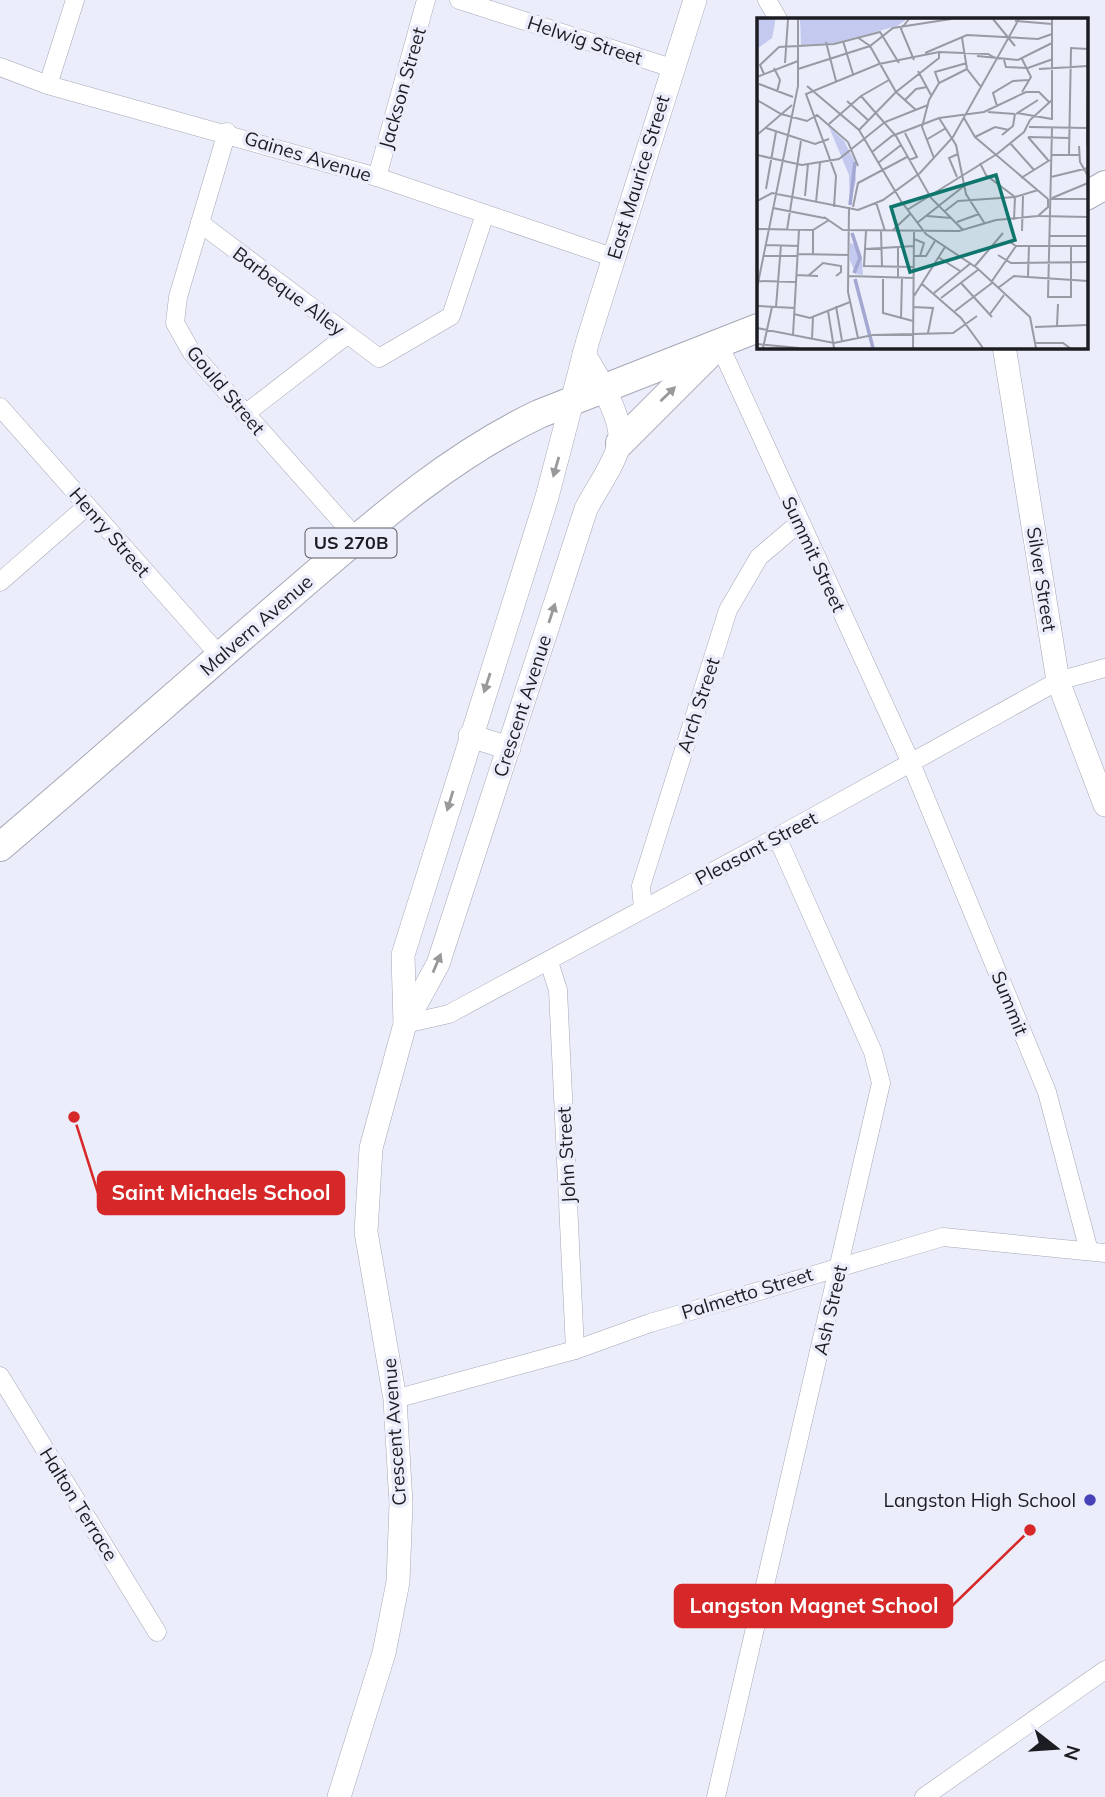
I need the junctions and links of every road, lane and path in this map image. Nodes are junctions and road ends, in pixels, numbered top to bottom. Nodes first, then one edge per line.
1 (75, 0) edge
2 (426, 0) edge
3 (459, 0) edge
4 (695, 0) edge
5 (767, 0) edge
6 (777, 18) edge
7 (0, 67) edge
8 (672, 68) junction
9 (48, 85) junction
10 (227, 132) junction
11 (377, 177) junction
12 (1105, 185) edge
13 (1088, 195) edge
14 (1105, 201) edge
15 (1088, 206) edge
16 (485, 214) junction
17 (200, 223) junction
18 (612, 257) junction
19 (757, 328) edge
20 (347, 335) junction
21 (719, 344) junction
22 (1004, 348) edge
23 (584, 354) junction
24 (604, 388) junction
25 (573, 400) junction
26 (0, 407) edge
27 (245, 414) junction
28 (620, 443) junction
29 (547, 497) junction
30 (87, 506) junction
31 (586, 509) junction
32 (799, 523) junction
33 (357, 539) junction
34 (0, 582) edge
35 (220, 656) junction
36 (1105, 668) edge
37 (1058, 681) junction
38 (470, 736) junction
39 (509, 748) junction
40 (911, 763) junction
41 (1105, 805) edge
42 (777, 837) junction
43 (0, 847) edge
44 (643, 909) junction
45 (549, 962) junction
46 (405, 1024) junction
47 (1097, 1252) edge
48 (841, 1264) junction
49 (575, 1350) junction
50 (0, 1376) edge
51 (395, 1399) junction
52 (157, 1632) dead end
53 (1105, 1670) edge
54 (339, 1797) edge
55 (716, 1797) edge
56 (924, 1797) edge

1 - 9 street
2 - 11 street, Jackson Street
3 - 8 street, Helwig Street
4 - 8 street, East Maurice Street
5 - 6 street
7 - 9 street, Gaines Avenue
8 - 18 street, East Maurice Street
9 - 10 street, Gaines Avenue
10 - 11 street, Gaines Avenue
10 - 17 street, Gould Street
11 - 16 street, Gaines Avenue
12 - 13 main road
14 - 15 main road
16 - 18 street, Gaines Avenue
16 - 20 street, Barbeque Alley
17 - 20 street, Barbeque Alley
17 - 27 street, Gould Street
18 - 23 street, East Maurice Street
19 - 21 main road, Malvern Avenue / US 270B
20 - 27 street
21 - 24 main road, Malvern Avenue / US 270B
28 -> 21 main road
21 - 32 street, Summit Street
22 - 37 street, Silver Street
23 - 24 street
23 - 25 street, East Maurice Street
24 - 25 main road, Malvern Avenue / US 270B
24 - 28 street
25 -> 29 street, Crescent Avenue
25 - 33 main road, Malvern Avenue / US 270B
26 - 30 street, Henry Street
27 - 33 street, Gould Street
28 - 31 street, Crescent Avenue
29 - 31 street
29 -> 38 street, Crescent Avenue
30 - 34 street
30 - 35 street, Henry Street
39 -> 31 street, Crescent Avenue
32 - 40 street, Summit Street
32 - 44 street, Arch Street
33 - 35 main road, Malvern Avenue / US 270B
35 - 43 main road, Malvern Avenue / US 270B
36 - 37 street, Pleasant Street
37 - 40 street, Pleasant Street
37 - 41 street, Silver Street
38 - 39 street
38 -> 46 street, Crescent Avenue
46 -> 39 street, Crescent Avenue
40 - 42 street, Pleasant Street
40 - 47 street, Summit
42 - 44 street, Pleasant Street
42 - 48 street, Ash Street
44 - 45 street, Pleasant Street
45 - 46 street, Pleasant Street
45 - 49 street, John Street
46 - 51 street, Crescent Avenue
47 - 48 street, Palmetto Street
48 - 49 street, Palmetto Street
48 - 55 street, Ash Street
49 - 51 street, Palmetto Street
50 - 52 street, Halton Terrace
51 - 54 street, Crescent Avenue
53 - 56 street

